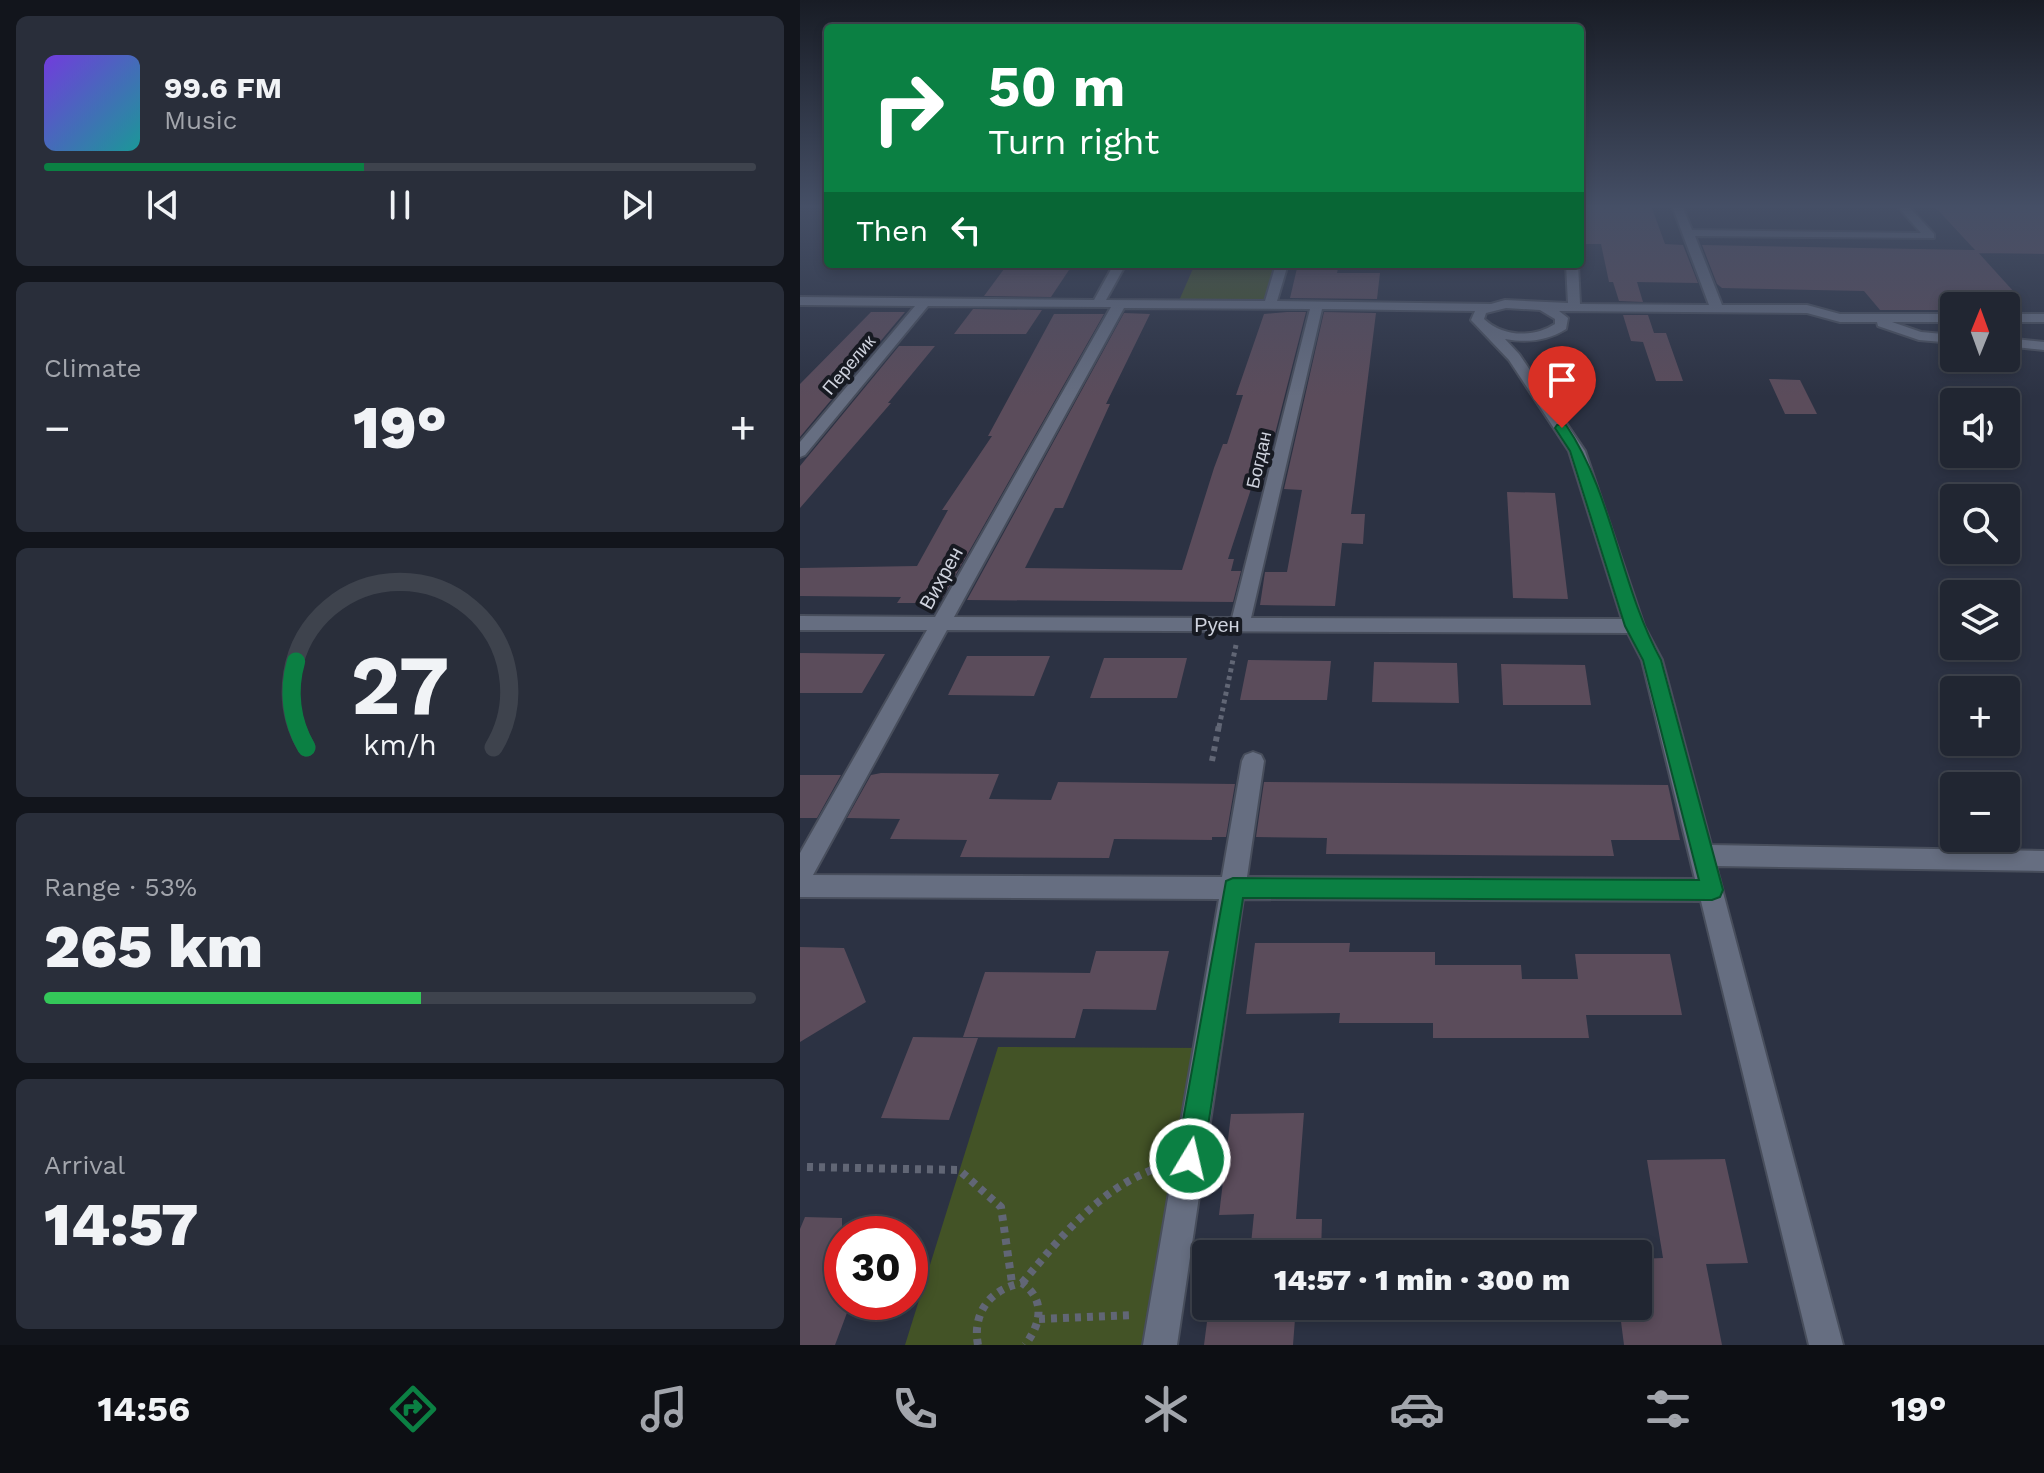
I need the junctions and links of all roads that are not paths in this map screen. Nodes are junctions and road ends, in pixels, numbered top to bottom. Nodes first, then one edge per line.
1 (1116, 271) edge
2 (1280, 271) edge
3 (1572, 271) edge
4 (1703, 271) edge
5 (800, 301) edge
6 (925, 302) junction
7 (1099, 302) junction
8 (1120, 303) junction
9 (1270, 304) junction
10 (1317, 305) junction
11 (1574, 305) junction
12 (1437, 307) junction
13 (1488, 307) junction
14 (1543, 307) junction
15 (1717, 308) junction
16 (1868, 318) junction
17 (1940, 318) edge
18 (2020, 318) edge
19 (2044, 318) edge
20 (1477, 320) junction
21 (1561, 326) junction
22 (1491, 332) junction
23 (1533, 336) junction
24 (1940, 338) edge
25 (2020, 343) edge
26 (2044, 346) edge
27 (1514, 357) junction
28 (800, 452) edge
29 (800, 623) edge
30 (941, 623) junction
31 (1240, 625) junction
32 (1634, 626) junction
33 (1253, 761) dead end
34 (1703, 855) junction
35 (2044, 861) edge
36 (800, 876) edge
37 (800, 886) edge
38 (1233, 888) junction
39 (1712, 890) junction
40 (1160, 1345) edge
41 (1826, 1345) edge

1 - 7 street
2 - 9 street
3 - 11 street
4 - 15 street
5 - 6 street
6 - 7 street
6 - 28 street, Перелик
7 - 8 street
8 - 9 street
8 - 30 street, Вихрен
9 - 10 street
10 - 12 street
10 - 31 street, Богдан
11 - 14 street
11 - 15 street
11 - 21 street
12 - 13 street
12 - 20 street
13 - 14 street
13 - 20 street
14 - 21 street
15 - 16 street
16 - 17 street
16 - 24 street
18 - 19 street
20 - 22 street
21 - 23 street
22 - 23 street
22 - 27 street
23 - 27 street
25 - 26 street
27 - 32 street
29 - 30 street, Руен
30 - 31 street, Руен
30 - 36 street, Вихрен
31 - 32 street, Руен
32 - 34 street
33 - 38 street
34 - 35 street
34 - 39 street
37 - 38 street
38 - 39 street
38 - 40 street
39 - 41 street

